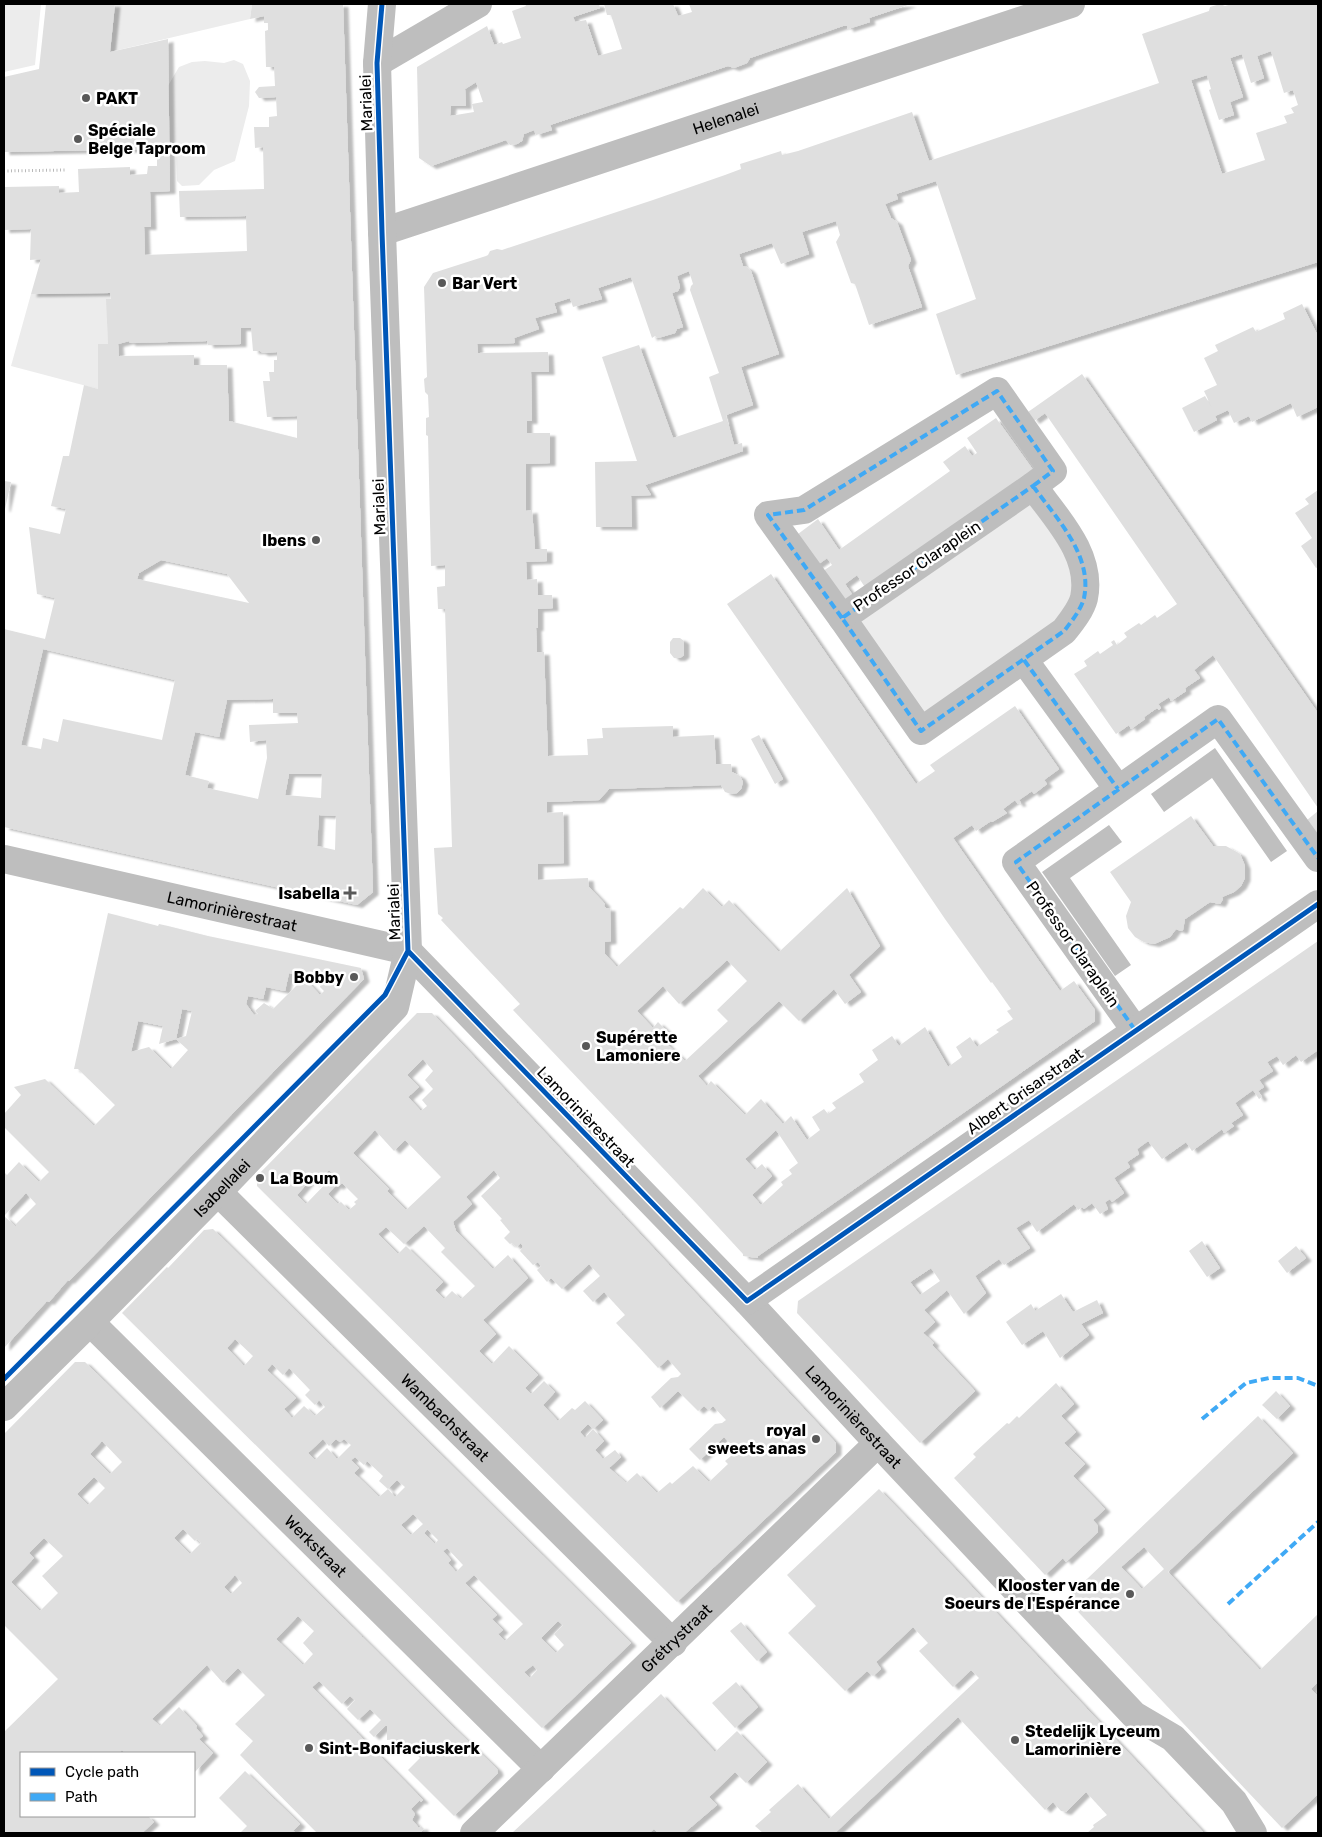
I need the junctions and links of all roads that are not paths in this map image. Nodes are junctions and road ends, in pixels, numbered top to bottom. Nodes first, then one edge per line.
1 (382, 4) edge
2 (478, 4) edge
3 (1071, 4) edge
4 (377, 63) junction
5 (382, 232) junction
6 (1033, 486) junction
7 (842, 618) junction
8 (1024, 660) junction
9 (1118, 789) junction
10 (1318, 858) edge
11 (4, 859) edge
12 (1318, 904) edge
13 (408, 951) junction
14 (1135, 1030) junction
15 (218, 1192) junction
16 (747, 1301) junction
17 (90, 1322) junction
18 (4, 1406) edge
19 (878, 1443) junction
20 (673, 1643) junction
21 (541, 1769) junction
22 (474, 1833) edge
23 (1253, 1833) edge

1 - 4 street
2 - 4 street, Marialei
3 - 5 street, Helenalei
4 - 5 street, Marialei
5 - 13 street, Marialei
6 - 7 street, Professor Claraplein
6 - 7 street
6 - 8 street, Professor Claraplein
7 - 8 street, Professor Claraplein
8 - 9 street
9 - 10 street, Professor Claraplein
9 - 14 street, Professor Claraplein
11 - 13 street, Lamorinièrestraat
12 - 14 street, Albert Grisarstraat
13 - 15 street, Isabellalei
13 - 16 street, Lamorinièrestraat
14 - 16 street, Albert Grisarstraat
15 - 17 street, Isabellalei
15 - 20 street, Wambachstraat
16 - 19 street, Lamorinièrestraat
17 - 18 street, Isabellalei
17 - 21 street, Werkstraat
19 - 20 street, Grétrystraat
19 - 23 street, Lamorinièrestraat
20 - 21 street, Grétrystraat
21 - 22 street, Grétrystraat

